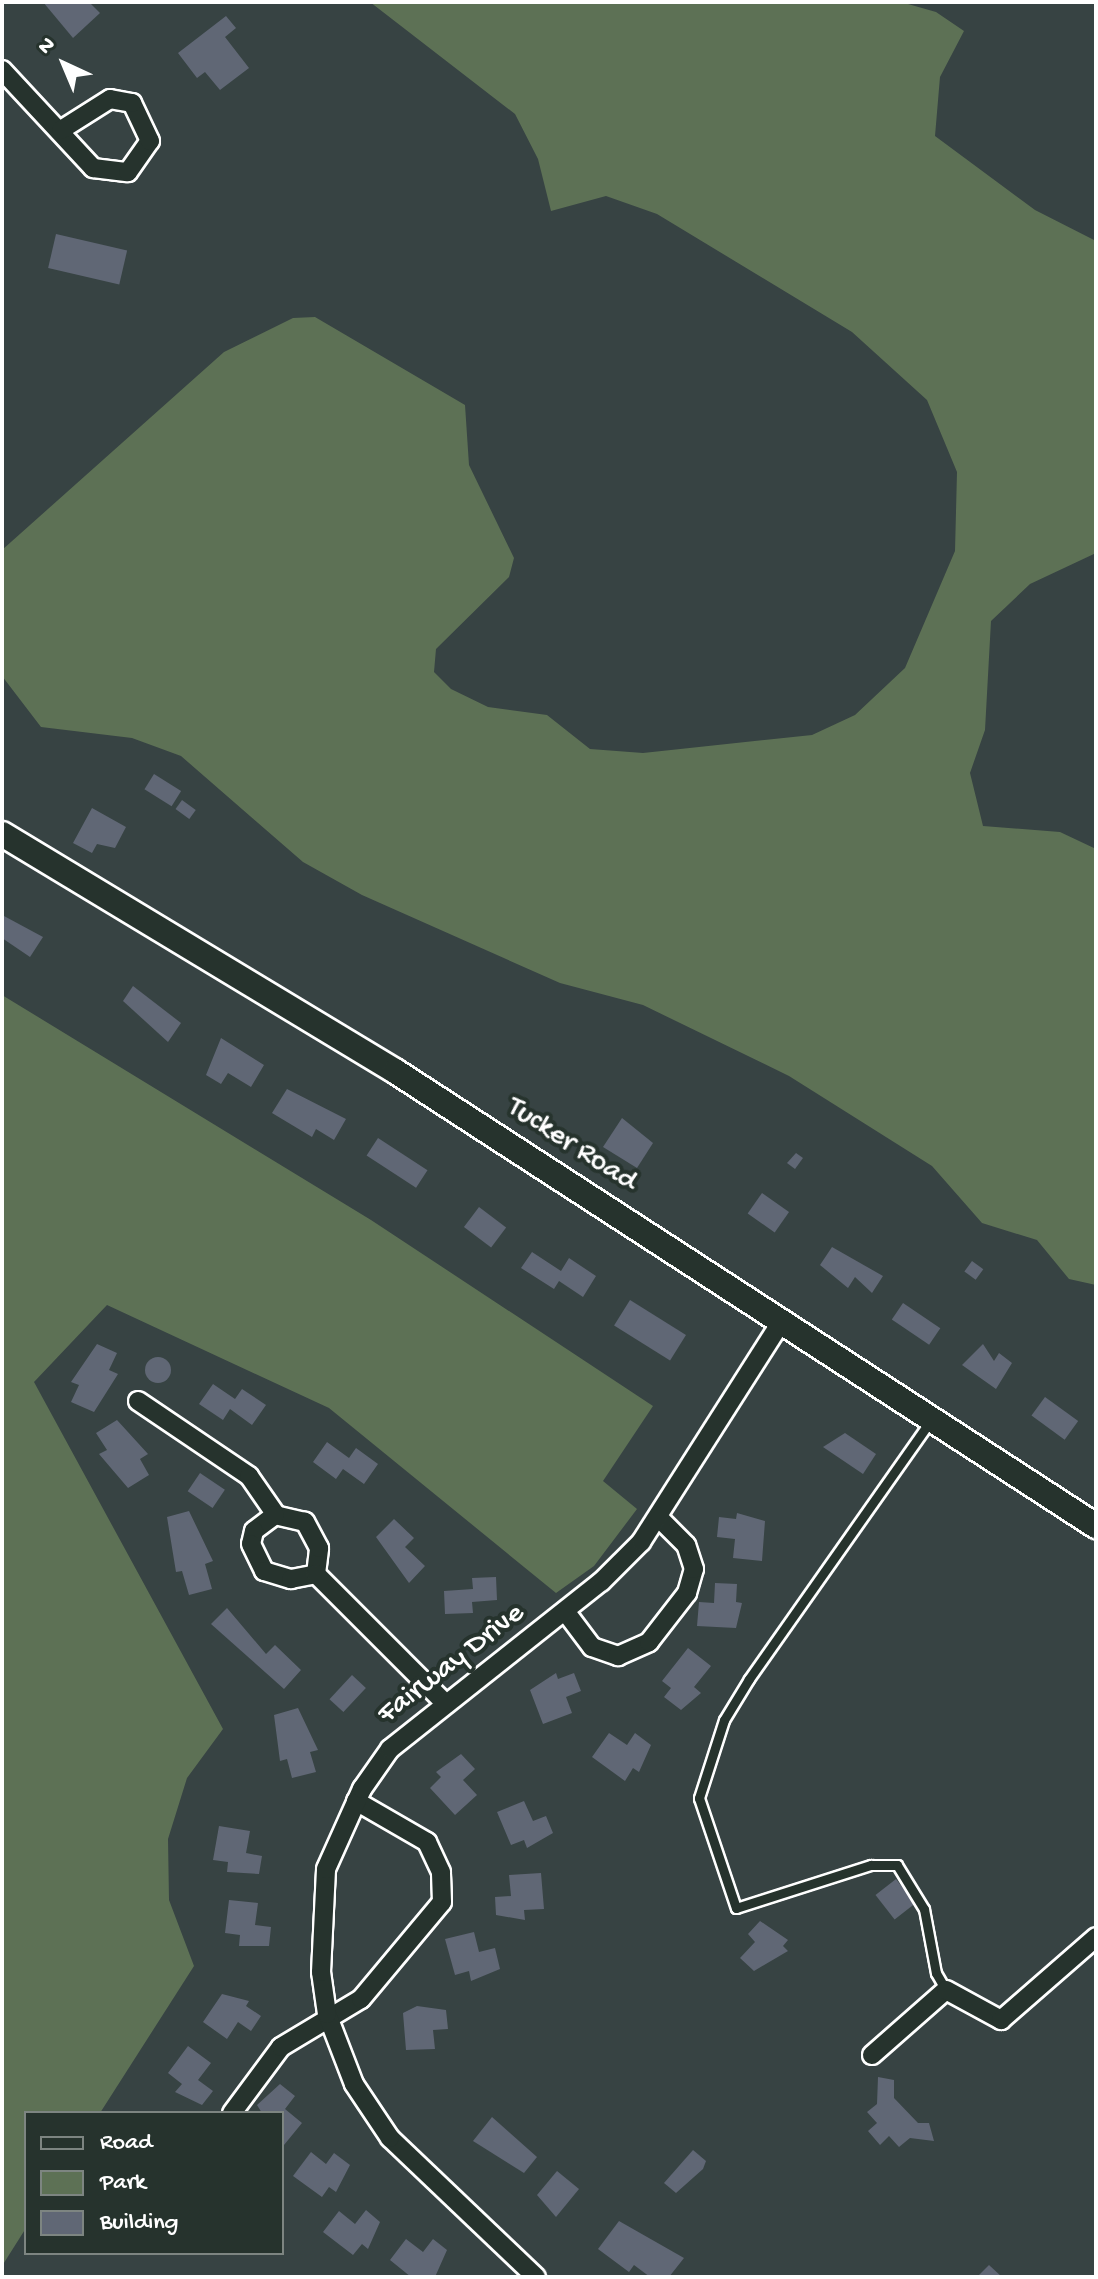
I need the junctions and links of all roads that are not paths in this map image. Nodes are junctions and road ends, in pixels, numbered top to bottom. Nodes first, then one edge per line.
1 (2, 70) edge
2 (61, 130) junction
3 (2, 834) edge
4 (782, 1321) junction
5 (138, 1401) dead end
6 (932, 1419) junction
7 (276, 1515) junction
8 (659, 1518) junction
9 (1096, 1526) edge
10 (316, 1574) junction
11 (565, 1611) junction
12 (444, 1702) junction
13 (356, 1801) junction
14 (1096, 1937) edge
15 (946, 1990) junction
16 (327, 2014) junction
17 (872, 2055) dead end
18 (233, 2111) edge
19 (536, 2277) edge

1 - 2 street
2 - 2 street
3 - 4 main road, Tucker Road
4 - 6 main road, Tucker Road
4 - 8 street, Fairway Drive
5 - 7 street
6 - 9 main road, Tucker Road
6 - 15 lane
7 - 10 street
7 - 10 street
8 - 11 street, Fairway Drive
8 - 11 street
10 - 12 street
11 - 12 street, Fairway Drive
12 - 13 street, Fairway Drive
13 - 16 street, Fairway Drive
13 - 16 street
14 - 15 street
15 - 17 street
16 - 18 street
16 - 19 street, Fairway Drive

